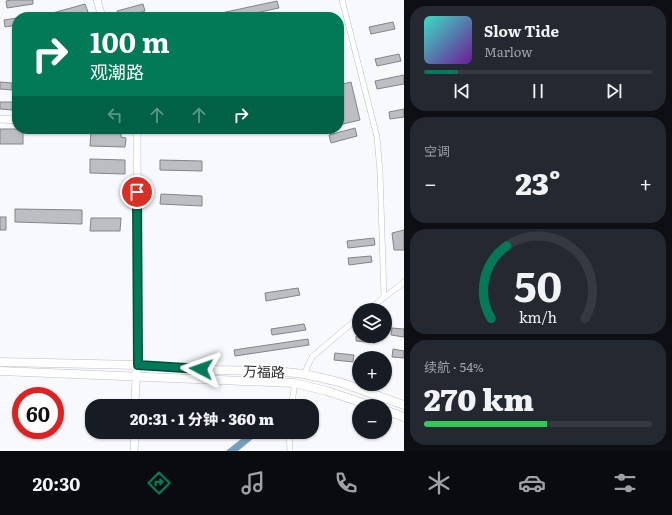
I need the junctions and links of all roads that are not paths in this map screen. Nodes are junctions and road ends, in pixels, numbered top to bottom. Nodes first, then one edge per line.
1 (97, 0) edge
2 (102, 0) edge
3 (342, 0) edge
4 (101, 12) edge
5 (105, 12) edge
6 (0, 119) edge
7 (12, 120) edge
8 (133, 134) edge
9 (137, 134) edge
10 (404, 282) edge
11 (384, 297) junction
12 (377, 303) edge
13 (352, 324) edge
14 (0, 362) edge
15 (136, 365) junction
16 (0, 372) edge
17 (304, 374) junction
18 (136, 376) junction
19 (294, 383) junction
20 (135, 399) edge
21 (292, 399) edge
22 (352, 399) edge
23 (404, 405) edge
24 (392, 413) edge
25 (404, 417) edge
26 (135, 439) edge
27 (289, 439) edge
28 (134, 451) edge
29 (290, 451) edge

1 - 4 street
2 - 5 street
3 - 11 street
6 - 7 street
8 - 15 street
9 - 15 street
10 - 11 street
11 - 12 street
13 - 17 street
14 - 15 main road, 万福路
15 - 17 main road, 万福路
15 - 18 street
16 - 18 main road, 万福路
17 - 23 main road, 万福路
18 - 19 main road, 万福路
18 - 20 street
19 - 21 street
19 - 22 main road, 万福路
24 - 25 main road
26 - 28 street
27 - 29 street

